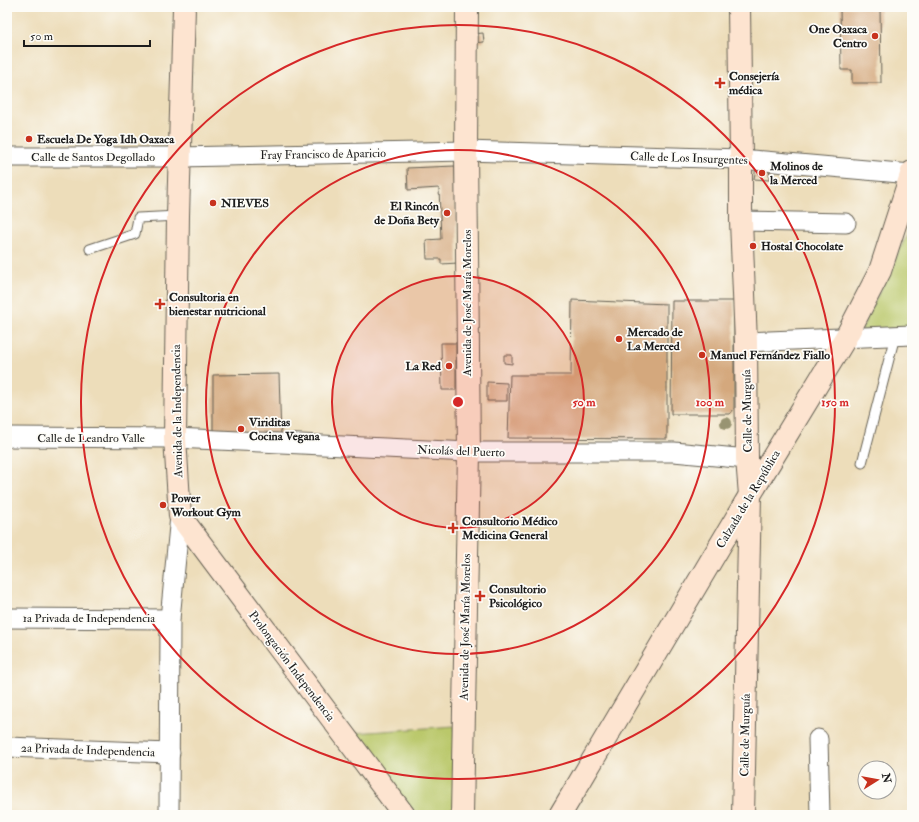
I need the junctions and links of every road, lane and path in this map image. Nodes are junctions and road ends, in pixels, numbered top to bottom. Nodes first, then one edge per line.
1 (184, 7) edge
2 (467, 7) edge
3 (739, 7) edge
4 (466, 151) junction
5 (7, 157) edge
6 (179, 157) junction
7 (742, 158) junction
8 (912, 173) edge
9 (178, 216) junction
10 (741, 221) junction
11 (846, 223) dead end
12 (90, 249) dead end
13 (903, 336) edge
14 (846, 337) junction
15 (746, 342) junction
16 (7, 437) edge
17 (175, 438) junction
18 (469, 452) junction
19 (747, 459) junction
20 (862, 462) dead end
21 (750, 495) junction
22 (180, 516) junction
23 (7, 618) edge
24 (170, 618) junction
25 (818, 739) dead end
26 (7, 747) edge
27 (170, 753) junction
28 (169, 815) edge
29 (404, 815) edge
30 (462, 815) edge
31 (560, 815) edge
32 (743, 815) edge
33 (820, 815) edge

1 - 6 main road, Avenida de la Independencia
2 - 4 main road, Avenida de José María Morelos
3 - 7 main road, Calle de Murguía
4 - 6 street, Fray Francisco de Aparicio
4 - 7 street, Calle de Los Insurgentes
4 - 18 main road, Avenida de José María Morelos
5 - 6 street, Calle de Santos Degollado
6 - 9 main road, Avenida de la Independencia
7 - 8 street, Calle de Los Insurgentes
7 - 10 main road, Calle de Murguía
8 - 14 main road, Calzada de la República
9 - 12 lane
9 - 17 main road, Avenida de la Independencia
10 - 11 street
10 - 15 main road, Calle de Murguía
13 - 14 street
13 - 20 lane
14 - 15 street
14 - 21 main road, Calzada de la República
15 - 19 main road, Calle de Murguía
16 - 17 street, Calle de Leandro Valle
17 - 18 street, Nicolás del Puerto
17 - 22 main road, Avenida de la Independencia
18 - 19 street, Nicolás del Puerto
18 - 30 main road, Avenida de José María Morelos
19 - 21 main road, Calle de Murguía
21 - 31 main road, Calzada de la República
21 - 32 main road, Calle de Murguía
22 - 24 street, Avenida de la Independencia
22 - 29 main road, Prolongación Independencia
23 - 24 street, 1a Privada de Independencia
24 - 27 street, Avenida de la Independencia
25 - 33 street
26 - 27 street, 2a Privada de Independencia
27 - 28 street, Avenida de la Independencia

